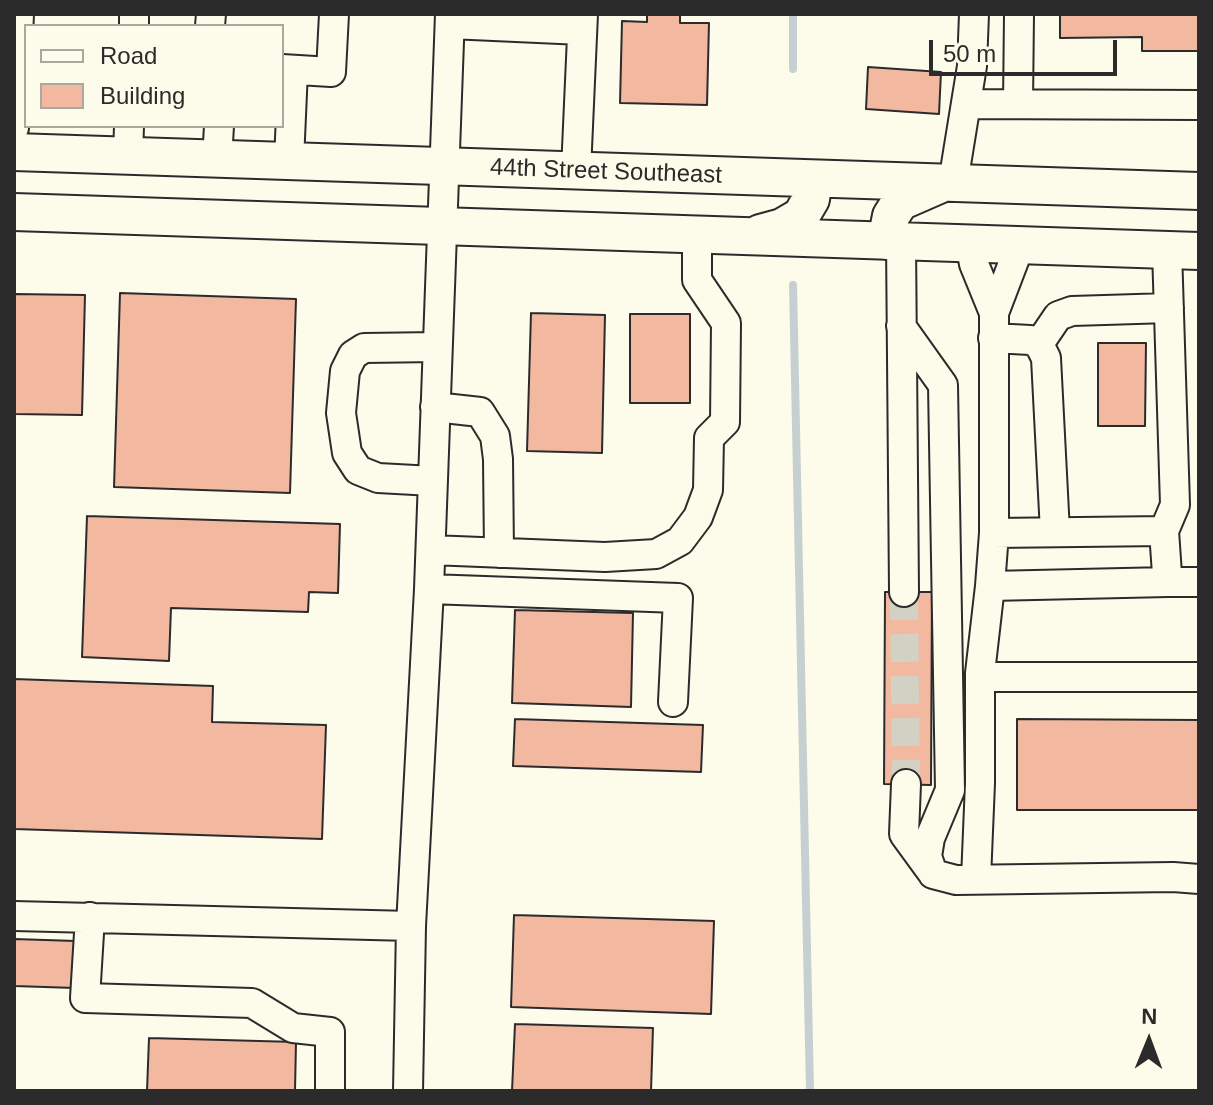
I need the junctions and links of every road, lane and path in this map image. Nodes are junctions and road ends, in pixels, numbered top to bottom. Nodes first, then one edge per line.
1 (19, 14) edge
2 (334, 14) edge
3 (974, 14) edge
4 (1019, 14) edge
5 (450, 19) edge
6 (582, 22) edge
7 (22, 56) edge
8 (288, 70) edge
9 (966, 104) junction
10 (1018, 104) junction
11 (1199, 105) edge
12 (14, 128) edge
13 (129, 141) edge
14 (218, 142) edge
15 (14, 152) edge
16 (289, 161) junction
17 (446, 167) junction
18 (576, 171) junction
19 (814, 179) junction
20 (949, 183) junction
21 (1199, 191) edge
22 (14, 212) edge
23 (444, 225) junction
24 (697, 234) junction
25 (751, 236) junction
26 (893, 241) junction
27 (970, 243) junction
28 (1020, 245) junction
29 (1183, 251) edge
30 (1169, 308) junction
31 (901, 326) junction
32 (994, 326) junction
33 (1039, 344) junction
34 (437, 347) junction
35 (435, 407) junction
36 (433, 481) junction
37 (1164, 531) junction
38 (1055, 532) junction
39 (994, 533) junction
40 (431, 550) junction
41 (499, 553) junction
42 (1168, 582) junction
43 (1199, 582) edge
44 (990, 586) junction
45 (429, 589) junction
46 (904, 592) tunnel mouth
47 (980, 677) junction
48 (1199, 677) edge
49 (673, 702) dead end
50 (906, 784) tunnel mouth
51 (933, 874) junction
52 (976, 879) junction
53 (1199, 879) edge
54 (14, 916) edge
55 (90, 917) junction
56 (411, 926) junction
57 (330, 1091) edge
58 (408, 1091) edge

1 - 7 street
2 - 8 street
3 - 9 street
4 - 10 street
5 - 6 street
5 - 17 street
6 - 18 street
7 - 12 street
8 - 16 street
9 - 10 street
9 - 20 street
10 - 11 street
13 - 14 main road, 44th Street Southeast
13 - 15 main road, 44th Street Southeast
14 - 16 main road, 44th Street Southeast
16 - 17 main road, 44th Street Southeast
17 - 18 main road, 44th Street Southeast
17 - 23 street
18 - 19 main road, 44th Street Southeast
19 - 20 main road, 44th Street Southeast
19 - 25 main road
20 - 21 main road, 44th Street Southeast
20 - 26 main road
22 - 23 main road
23 - 24 main road
23 - 34 street
24 - 25 main road
24 - 41 street
25 - 26 main road
26 - 27 main road
26 - 31 street
27 - 28 main road
27 - 32 street
28 - 29 main road
28 - 32 street
29 - 30 street
30 - 33 street
30 - 37 street
31 - 46 street
31 - 51 street
32 - 33 street
32 - 39 street
33 - 38 street
34 - 35 street
34 - 36 street
35 - 36 street
35 - 41 street
36 - 40 street
37 - 38 street
37 - 42 street
38 - 39 street
39 - 44 street
40 - 41 street
40 - 45 street
42 - 43 street
42 - 44 street
44 - 47 street
45 - 49 street
45 - 56 street
47 - 48 street
47 - 52 street
50 - 51 street
51 - 52 street
52 - 53 street
54 - 55 street
55 - 56 street
55 - 57 street
56 - 58 street

